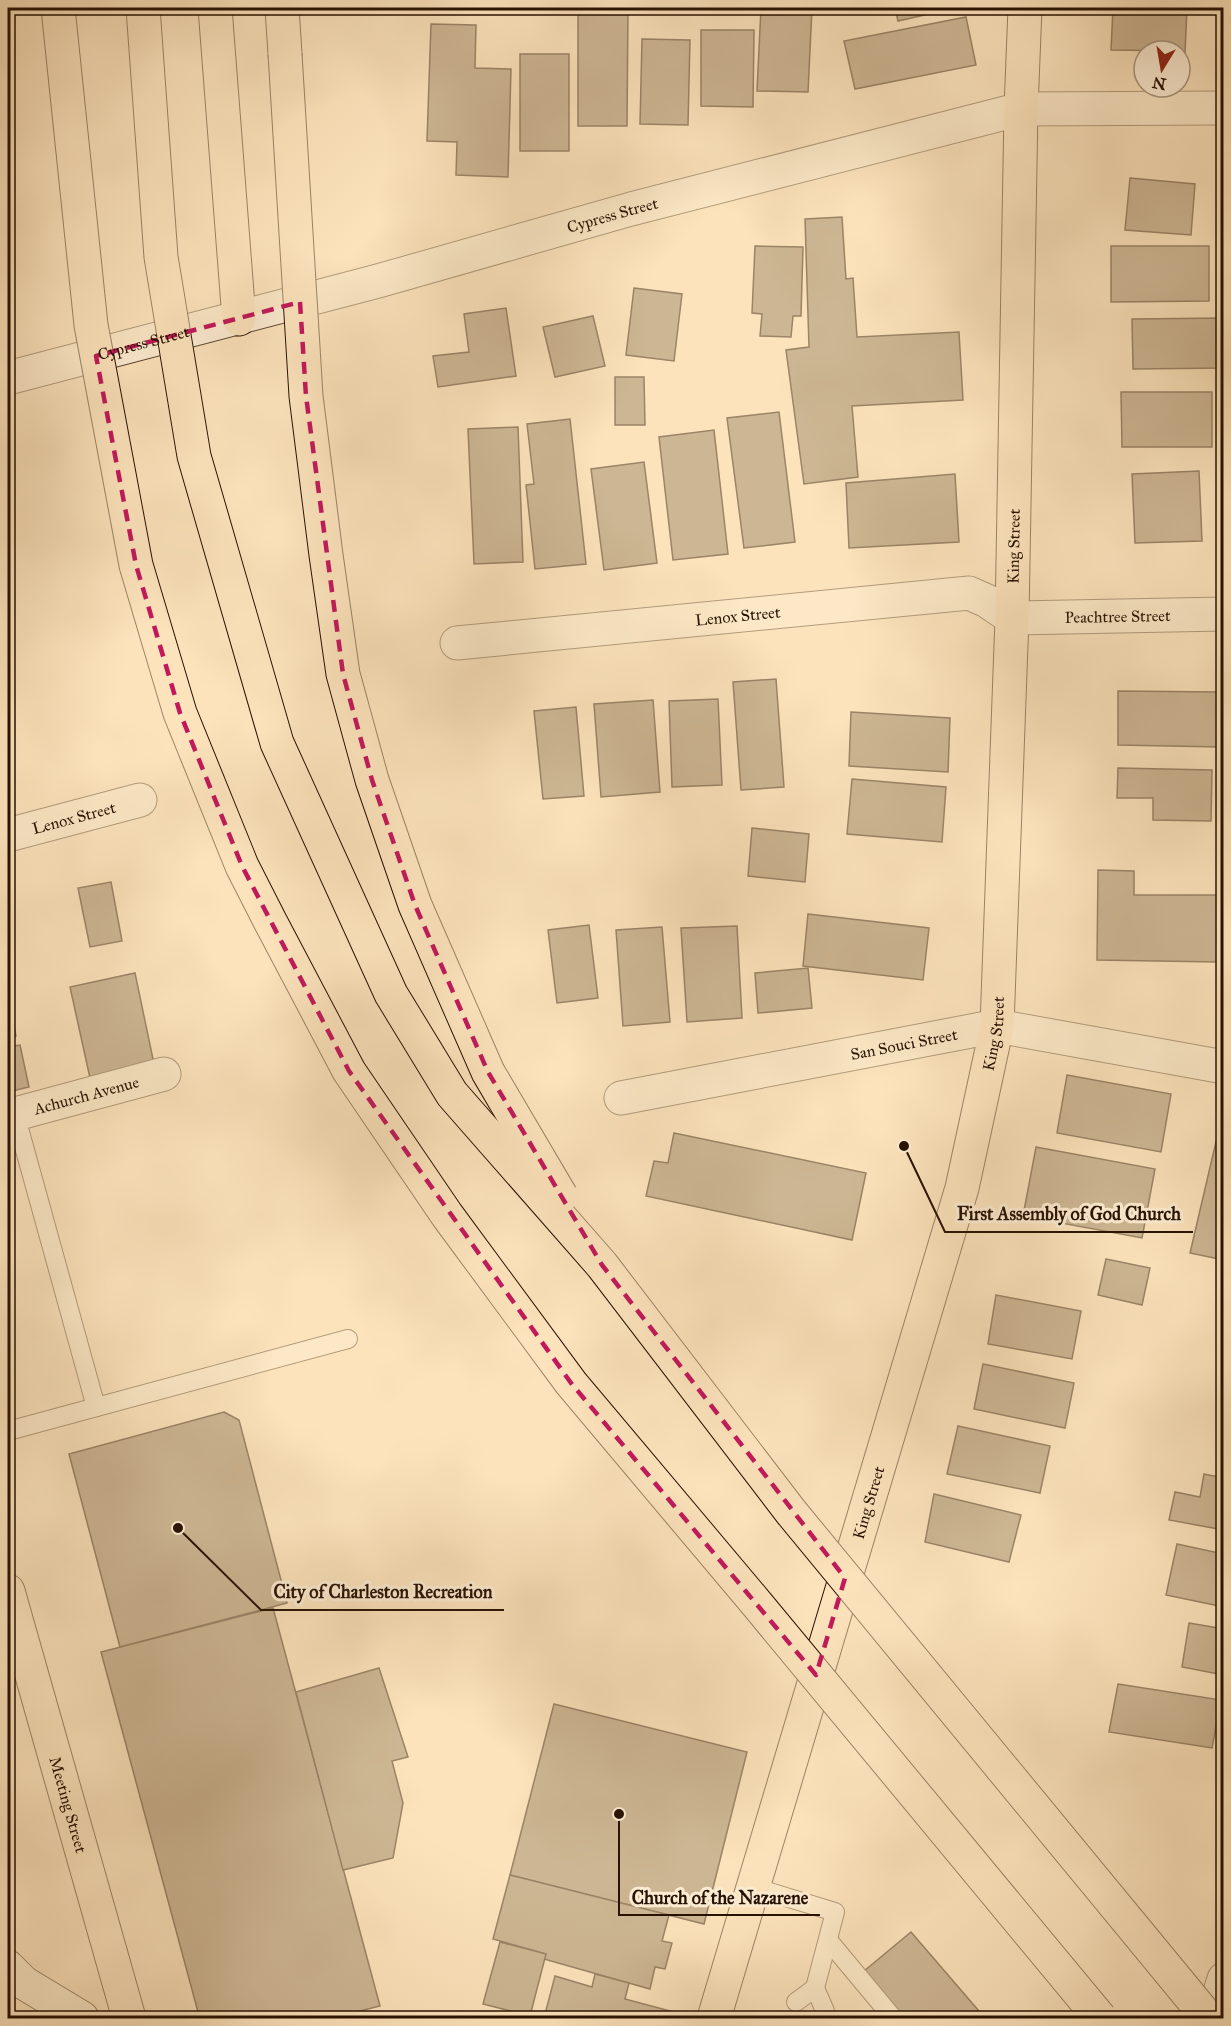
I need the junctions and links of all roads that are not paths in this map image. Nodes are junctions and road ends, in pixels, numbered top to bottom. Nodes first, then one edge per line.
1 (58, 8) edge
2 (143, 8) edge
3 (215, 8) edge
4 (282, 8) edge
5 (1025, 8) edge
6 (1224, 108) edge
7 (1021, 109) junction
8 (239, 319) junction
9 (8, 378) edge
10 (1224, 614) edge
11 (1012, 618) junction
12 (457, 643) dead end
13 (140, 800) dead end
14 (8, 835) edge
15 (997, 1026) junction
16 (1224, 1067) edge
17 (164, 1074) dead end
18 (621, 1098) dead end
19 (11, 1115) edge
20 (602, 1265) junction
21 (348, 1339) dead end
22 (96, 1407) junction
23 (8, 1431) edge
24 (8, 1598) edge
25 (19, 1633) junction
26 (8, 1666) edge
27 (753, 1887) junction
28 (828, 1940) junction
29 (8, 1967) edge
30 (1224, 1978) edge
31 (814, 1988) junction
32 (796, 2002) dead end
33 (825, 2012) dead end
34 (82, 2019) edge
35 (129, 2019) edge
36 (714, 2019) edge
37 (893, 2019) edge
38 (1100, 2019) edge
39 (1210, 2019) edge

1 - 38 main road, bridge
2 - 20 main road, bridge
3 - 8 main road
4 - 20 main road, bridge
5 - 7 main road, King Street
6 - 7 street, Cypress Street
7 - 8 street, Cypress Street
7 - 11 main road, King Street
8 - 9 street, Cypress Street
10 - 11 street, Peachtree Street
11 - 12 street, Lenox Street
11 - 15 main road, King Street
13 - 14 street, Lenox Street
15 - 16 street, San Souci Street
15 - 18 street, San Souci Street
15 - 27 main road, King Street
17 - 19 street, Achurch Avenue
19 - 22 lane
20 - 39 main road, bridge
21 - 22 lane
22 - 23 lane
24 - 25 main road, Meeting Street
25 - 26 main road
25 - 35 main road, Meeting Street
27 - 28 lane
27 - 36 main road, King Street
28 - 31 lane
28 - 37 lane
29 - 34 street
30 - 39 street
31 - 32 lane
31 - 33 lane

